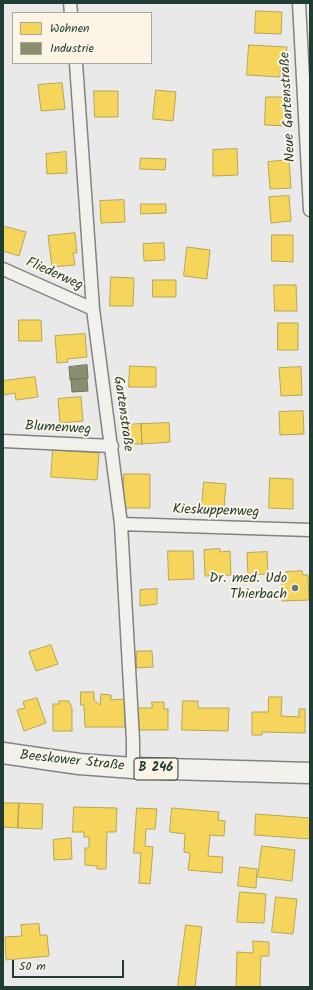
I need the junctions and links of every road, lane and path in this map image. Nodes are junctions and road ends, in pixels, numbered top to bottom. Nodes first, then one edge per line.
1 (299, 3) edge
2 (76, 64) edge
3 (310, 210) edge
4 (3, 269) edge
5 (93, 309) junction
6 (3, 441) edge
7 (112, 446) junction
8 (121, 524) junction
9 (310, 530) edge
10 (3, 753) edge
11 (133, 768) junction
12 (310, 773) edge

1 - 3 street, Neue Gartenstraße
2 - 5 street, Gartenstraße
4 - 5 street, Fliederweg
5 - 7 street, Gartenstraße
6 - 7 street, Blumenweg
7 - 8 street, Gartenstraße
8 - 9 street, Kieskuppenweg
8 - 11 street, Gartenstraße
10 - 11 main road, Beeskower Straße / B 246
11 - 12 main road, Beeskower Straße / B 246

